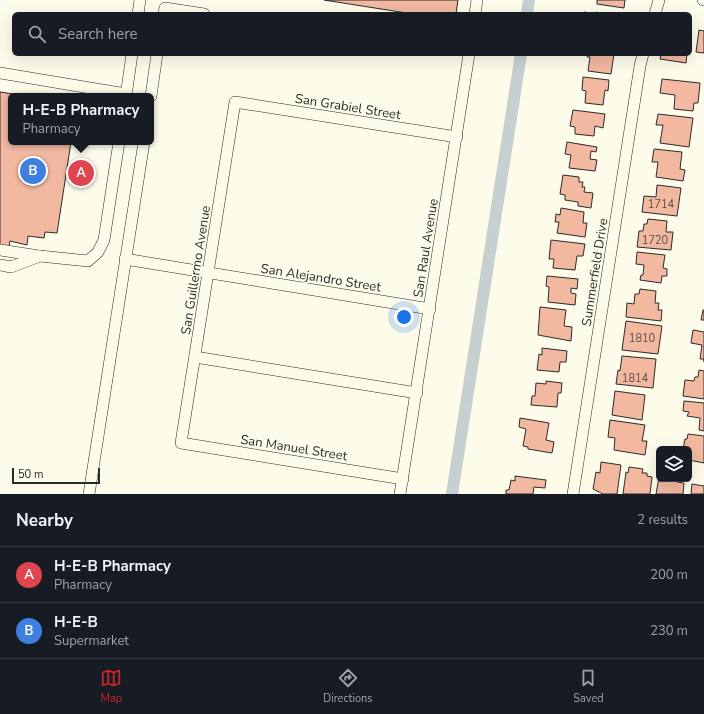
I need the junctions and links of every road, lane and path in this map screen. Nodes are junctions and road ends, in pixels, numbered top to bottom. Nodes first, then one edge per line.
1 (140, 0) edge
2 (477, 0) edge
3 (659, 0) edge
4 (138, 12) edge
5 (164, 12) edge
6 (191, 12) edge
7 (475, 12) edge
8 (656, 12) edge
9 (132, 56) edge
10 (157, 56) edge
11 (467, 56) edge
12 (642, 56) edge
13 (0, 73) edge
14 (115, 93) edge
15 (126, 93) edge
16 (151, 93) edge
17 (235, 102) joint
18 (457, 137) junction
19 (119, 145) edge
20 (144, 145) edge
21 (0, 250) edge
22 (40, 256) junction
23 (125, 259) junction
24 (0, 265) edge
25 (209, 273) junction
26 (430, 309) junction
27 (195, 357) junction
28 (416, 393) junction
29 (181, 442) joint
30 (403, 479) junction
31 (89, 494) edge
32 (400, 494) edge
33 (573, 494) edge

1 - 4 street
2 - 7 street
3 - 8 street
5 - 6 street
9 - 15 street
10 - 16 street
11 - 18 street, San Raul Avenue
12 - 33 street, Summerfield Drive
13 - 14 street
17 - 18 street, San Grabiel Street
17 - 25 street, San Guillermo Avenue
18 - 26 street, San Raul Avenue
19 - 22 street
20 - 23 street
21 - 22 street
22 - 24 street
23 - 25 street, San Alejandro Street
23 - 31 street
25 - 26 street, San Alejandro Street
25 - 27 street, San Guillermo Avenue
26 - 28 street, San Raul Avenue
27 - 28 street
27 - 29 street, San Guillermo Avenue
28 - 30 street, San Raul Avenue
29 - 30 street, San Manuel Street
30 - 32 street, San Raul Avenue

